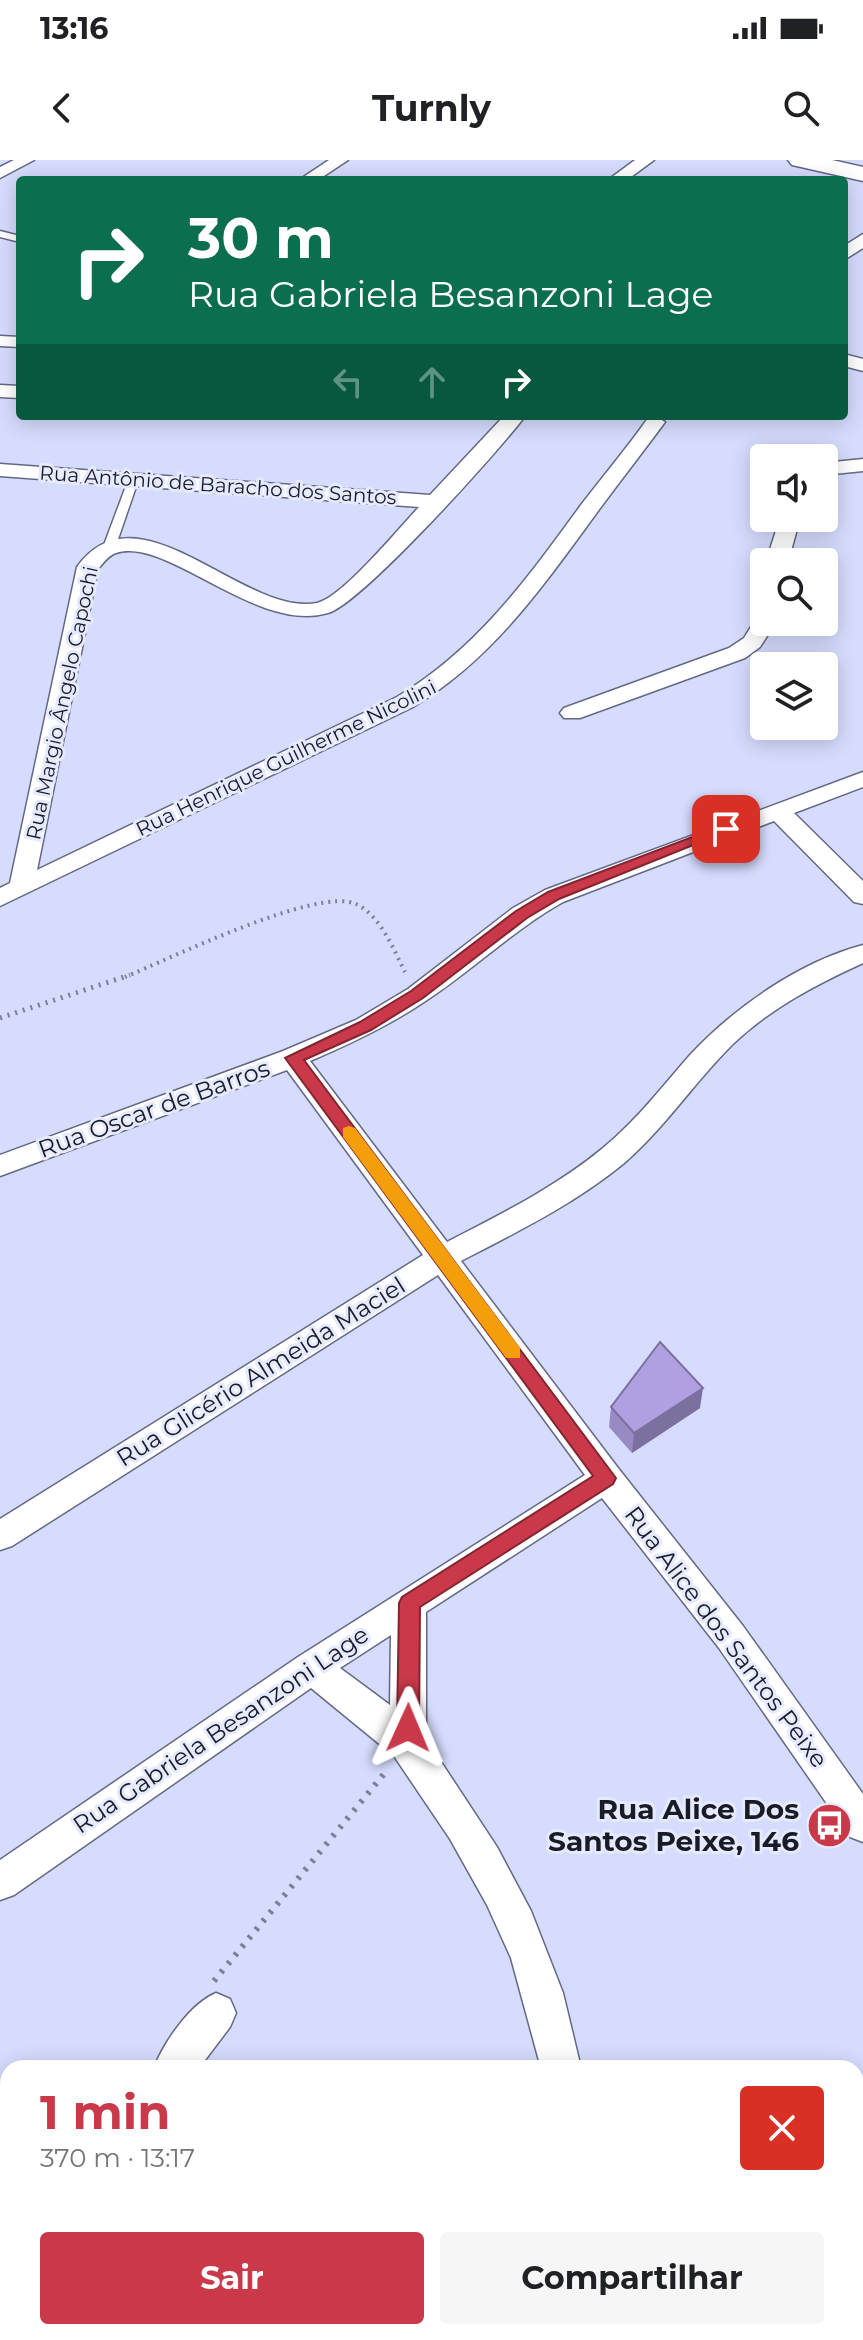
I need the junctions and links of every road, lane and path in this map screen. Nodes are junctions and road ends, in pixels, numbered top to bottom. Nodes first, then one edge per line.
1 (26, 160) edge
2 (340, 160) edge
3 (646, 160) edge
4 (800, 160) edge
5 (0, 173) edge
6 (863, 174) edge
7 (314, 176) edge
8 (622, 176) edge
9 (511, 420) edge
10 (655, 422) dead end
11 (0, 470) edge
12 (134, 478) junction
13 (436, 502) junction
14 (110, 545) junction
15 (756, 636) edge
16 (572, 713) dead end
17 (863, 779) edge
18 (777, 810) junction
19 (21, 889) junction
20 (863, 896) edge
21 (0, 898) edge
22 (863, 953) edge
23 (417, 995) junction
24 (0, 1018) edge
25 (293, 1058) junction
26 (0, 1166) edge
27 (442, 1258) junction
28 (606, 1478) junction
29 (0, 1536) edge
30 (409, 1603) junction
31 (311, 1668) junction
32 (408, 1745) junction
33 (863, 1825) edge
34 (0, 1882) edge
35 (216, 2013) joint
36 (180, 2060) edge
37 (560, 2060) edge

1 - 5 street
2 - 7 street
3 - 8 street
4 - 6 main road
9 - 13 street, Rua Margio Ângelo Capochi
10 - 19 street, Rua Henrique Guilherme Nicolini
11 - 12 street, Rua Antônio de Baracho dos Santos
12 - 13 street, Rua Antônio de Baracho dos Santos
12 - 14 lane
13 - 14 street, Rua Margio Ângelo Capochi
14 - 19 street, Rua Margio Ângelo Capochi
15 - 16 street
17 - 18 street, Rua Oscar de Barros
18 - 20 street
18 - 23 street, Rua Oscar de Barros
19 - 21 street, Rua Henrique Guilherme Nicolini
22 - 27 street, Rua Glicério Almeida Maciel
23 - 24 path
23 - 25 street, Rua Oscar de Barros
25 - 26 street, Rua Oscar de Barros
25 - 27 street, Rua Alice dos Santos Peixe
27 - 28 street, Rua Alice dos Santos Peixe
27 - 29 street, Rua Glicério Almeida Maciel
28 - 30 street, Rua Gabriela Besanzoni Lage
28 - 33 street, Rua Alice dos Santos Peixe
30 - 31 street, Rua Gabriela Besanzoni Lage
30 - 32 street
31 - 32 street
31 - 34 street, Rua Gabriela Besanzoni Lage
32 - 35 path
32 - 37 street
35 - 36 street

